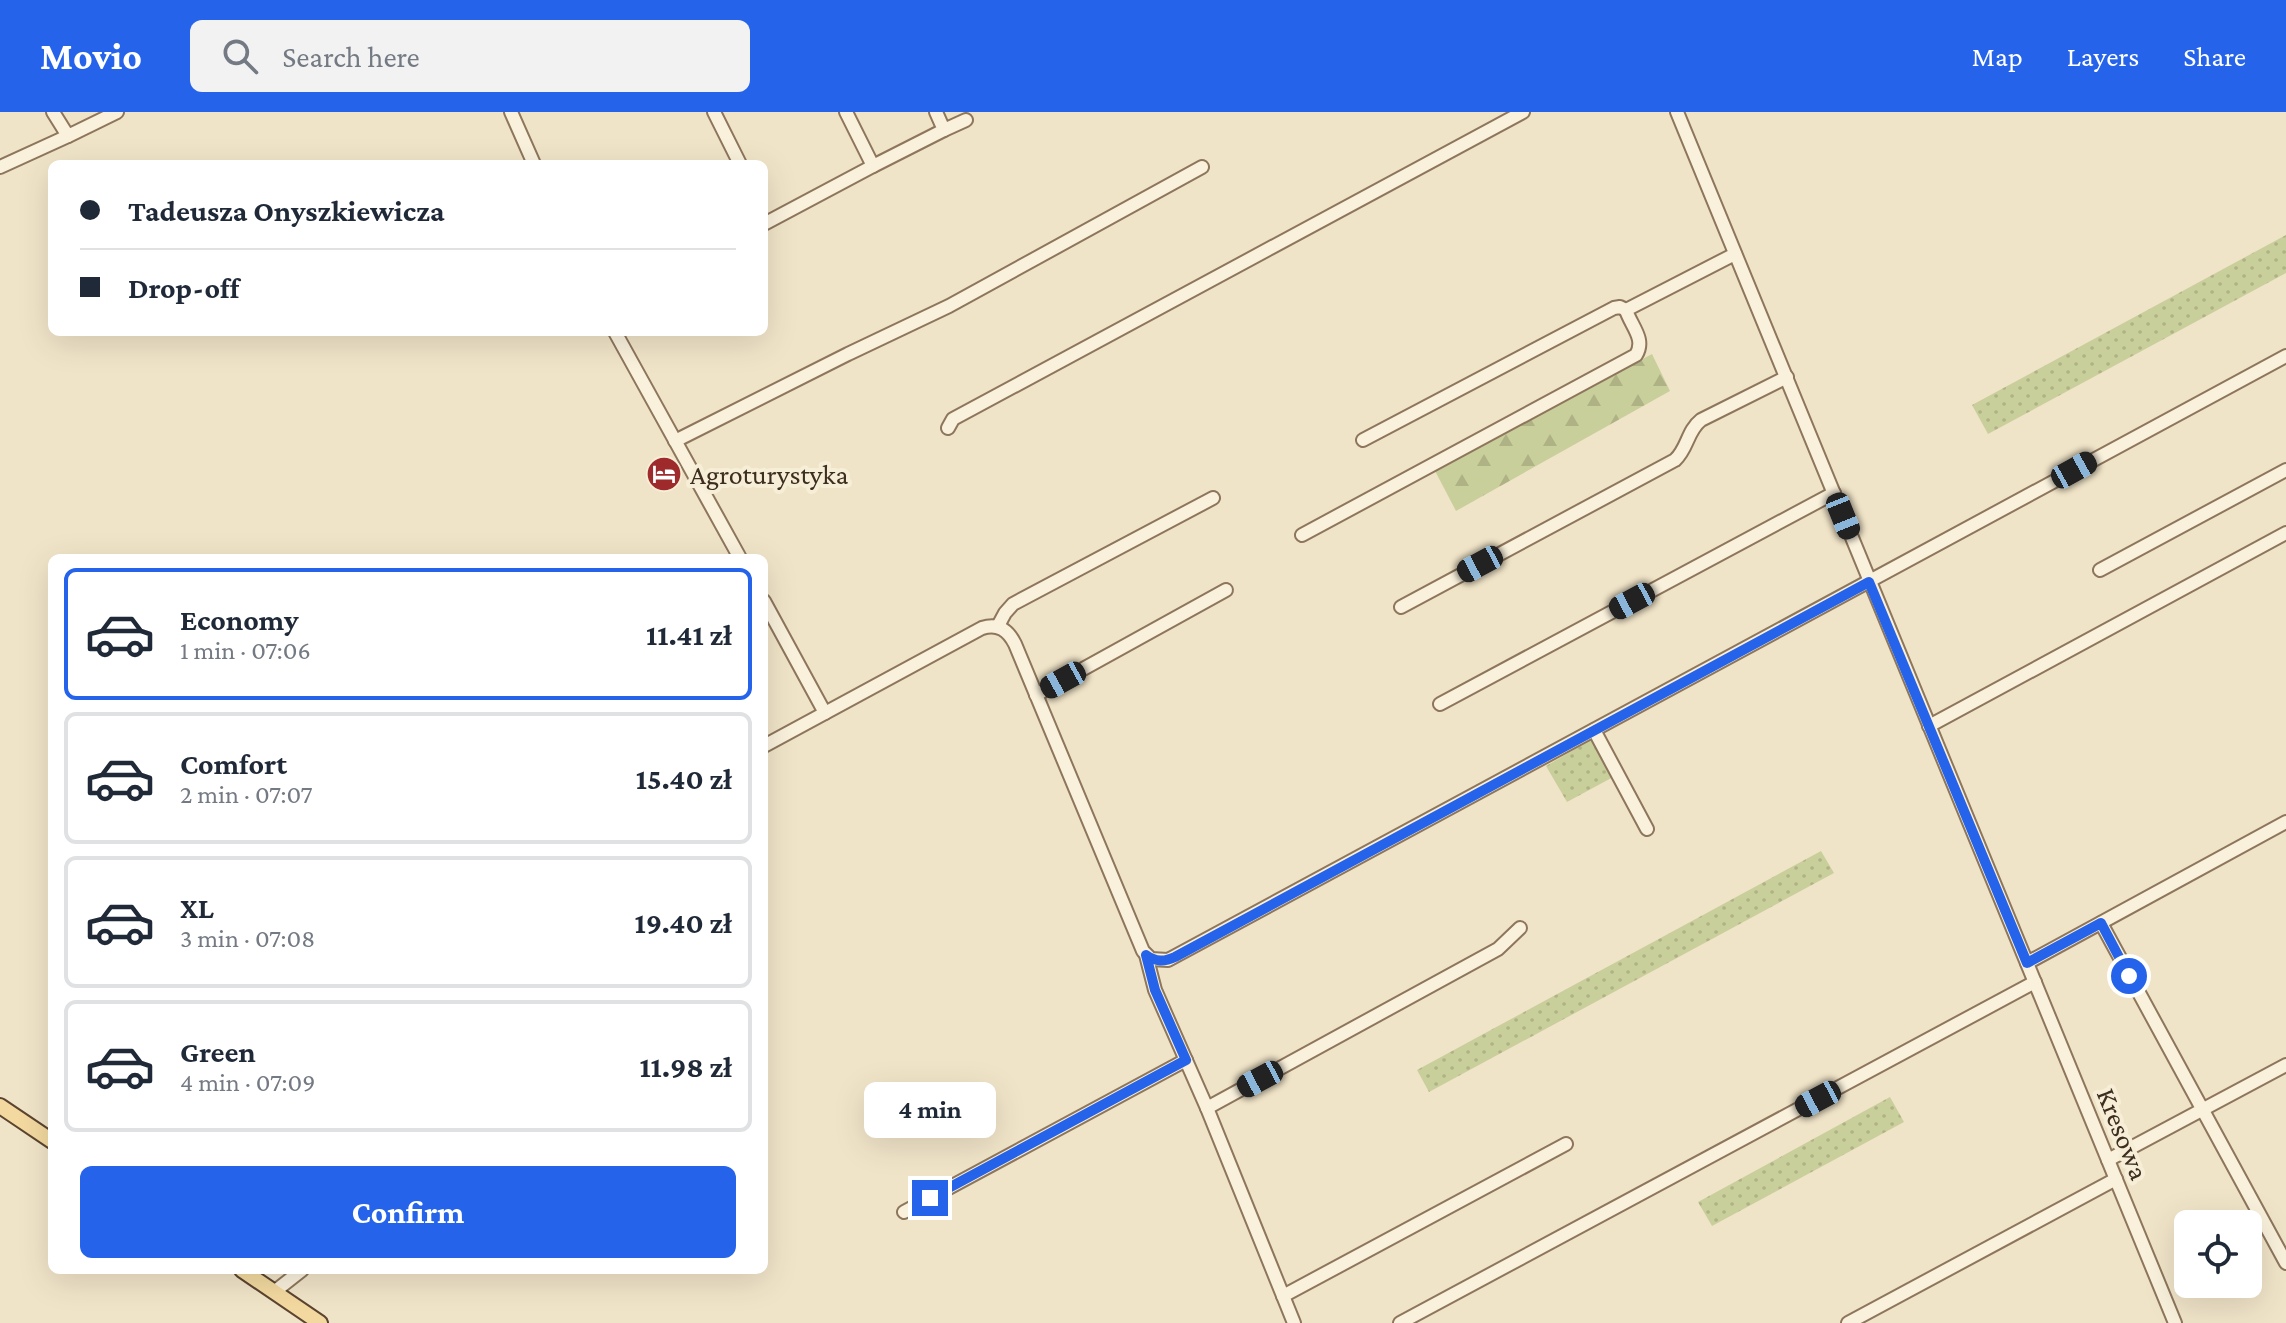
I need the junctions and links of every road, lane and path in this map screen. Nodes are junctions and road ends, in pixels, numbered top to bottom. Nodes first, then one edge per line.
1 (53, 112) edge
2 (117, 112) edge
3 (511, 112) edge
4 (714, 112) edge
5 (846, 112) edge
6 (936, 112) edge
7 (1523, 112) edge
8 (1677, 112) edge
9 (966, 120) dead end
10 (944, 130) junction
11 (68, 136) junction
12 (532, 160) edge
13 (738, 160) edge
14 (873, 166) junction
15 (0, 167) edge
16 (1202, 167) dead end
17 (768, 218) edge
18 (1735, 254) junction
19 (1626, 310) junction
20 (617, 336) edge
21 (2286, 356) edge
22 (1787, 377) junction
23 (948, 428) dead end
24 (1363, 440) dead end
25 (675, 441) junction
26 (2286, 470) edge
27 (1834, 493) junction
28 (1213, 498) dead end
29 (2286, 533) edge
30 (1302, 535) dead end
31 (738, 554) edge
32 (2100, 570) dead end
33 (1869, 582) junction
34 (1226, 590) dead end
35 (1401, 607) dead end
36 (768, 608) edge
37 (998, 626) junction
38 (1036, 695) junction
39 (1440, 704) dead end
40 (825, 713) junction
41 (1929, 726) junction
42 (1594, 730) junction
43 (768, 744) edge
44 (2286, 822) edge
45 (1647, 829) dead end
46 (2101, 923) junction
47 (1520, 928) dead end
48 (1146, 955) junction
49 (2027, 963) junction
50 (2035, 982) junction
51 (1186, 1060) junction
52 (2286, 1065) edge
53 (0, 1106) edge
54 (1207, 1108) junction
55 (2202, 1111) junction
56 (48, 1137) edge
57 (1566, 1144) dead end
58 (2108, 1160) junction
59 (2116, 1179) junction
60 (904, 1212) dead end
61 (2286, 1263) edge
62 (248, 1274) edge
63 (297, 1274) edge
64 (274, 1292) junction
65 (1283, 1296) junction
66 (311, 1321) edge
67 (1294, 1323) edge
68 (1400, 1323) edge
69 (1848, 1323) edge
70 (2175, 1323) edge

1 - 11 street
2 - 11 street
3 - 12 street
4 - 13 street
5 - 14 street
6 - 10 street
7 - 23 street
8 - 18 street, Kresowa
9 - 10 street
10 - 14 street
11 - 15 street
14 - 17 street
16 - 25 street
18 - 19 street
18 - 22 street, Kresowa
19 - 24 street
19 - 30 street
20 - 25 street
21 - 33 street
22 - 27 street, Kresowa
22 - 35 street
25 - 31 street
26 - 32 street
27 - 33 street, Kresowa
27 - 39 street
28 - 37 street
29 - 41 street
33 - 41 street, Kresowa
33 - 42 street
34 - 38 street
36 - 40 street
37 - 38 street
37 - 40 street
38 - 48 street
40 - 43 street
41 - 49 street, Kresowa
42 - 45 street
42 - 48 street
44 - 46 street
46 - 49 street
46 - 55 street
47 - 54 street
48 - 51 street
49 - 50 street, Kresowa
50 - 58 street, Kresowa
50 - 68 street
51 - 54 street
51 - 60 street
52 - 55 street
53 - 56 main road
54 - 65 street
55 - 58 street
55 - 61 street
57 - 65 street
58 - 59 street, Kresowa
59 - 69 street
59 - 70 street, Kresowa
62 - 64 main road
63 - 64 street
64 - 66 main road
65 - 67 street

